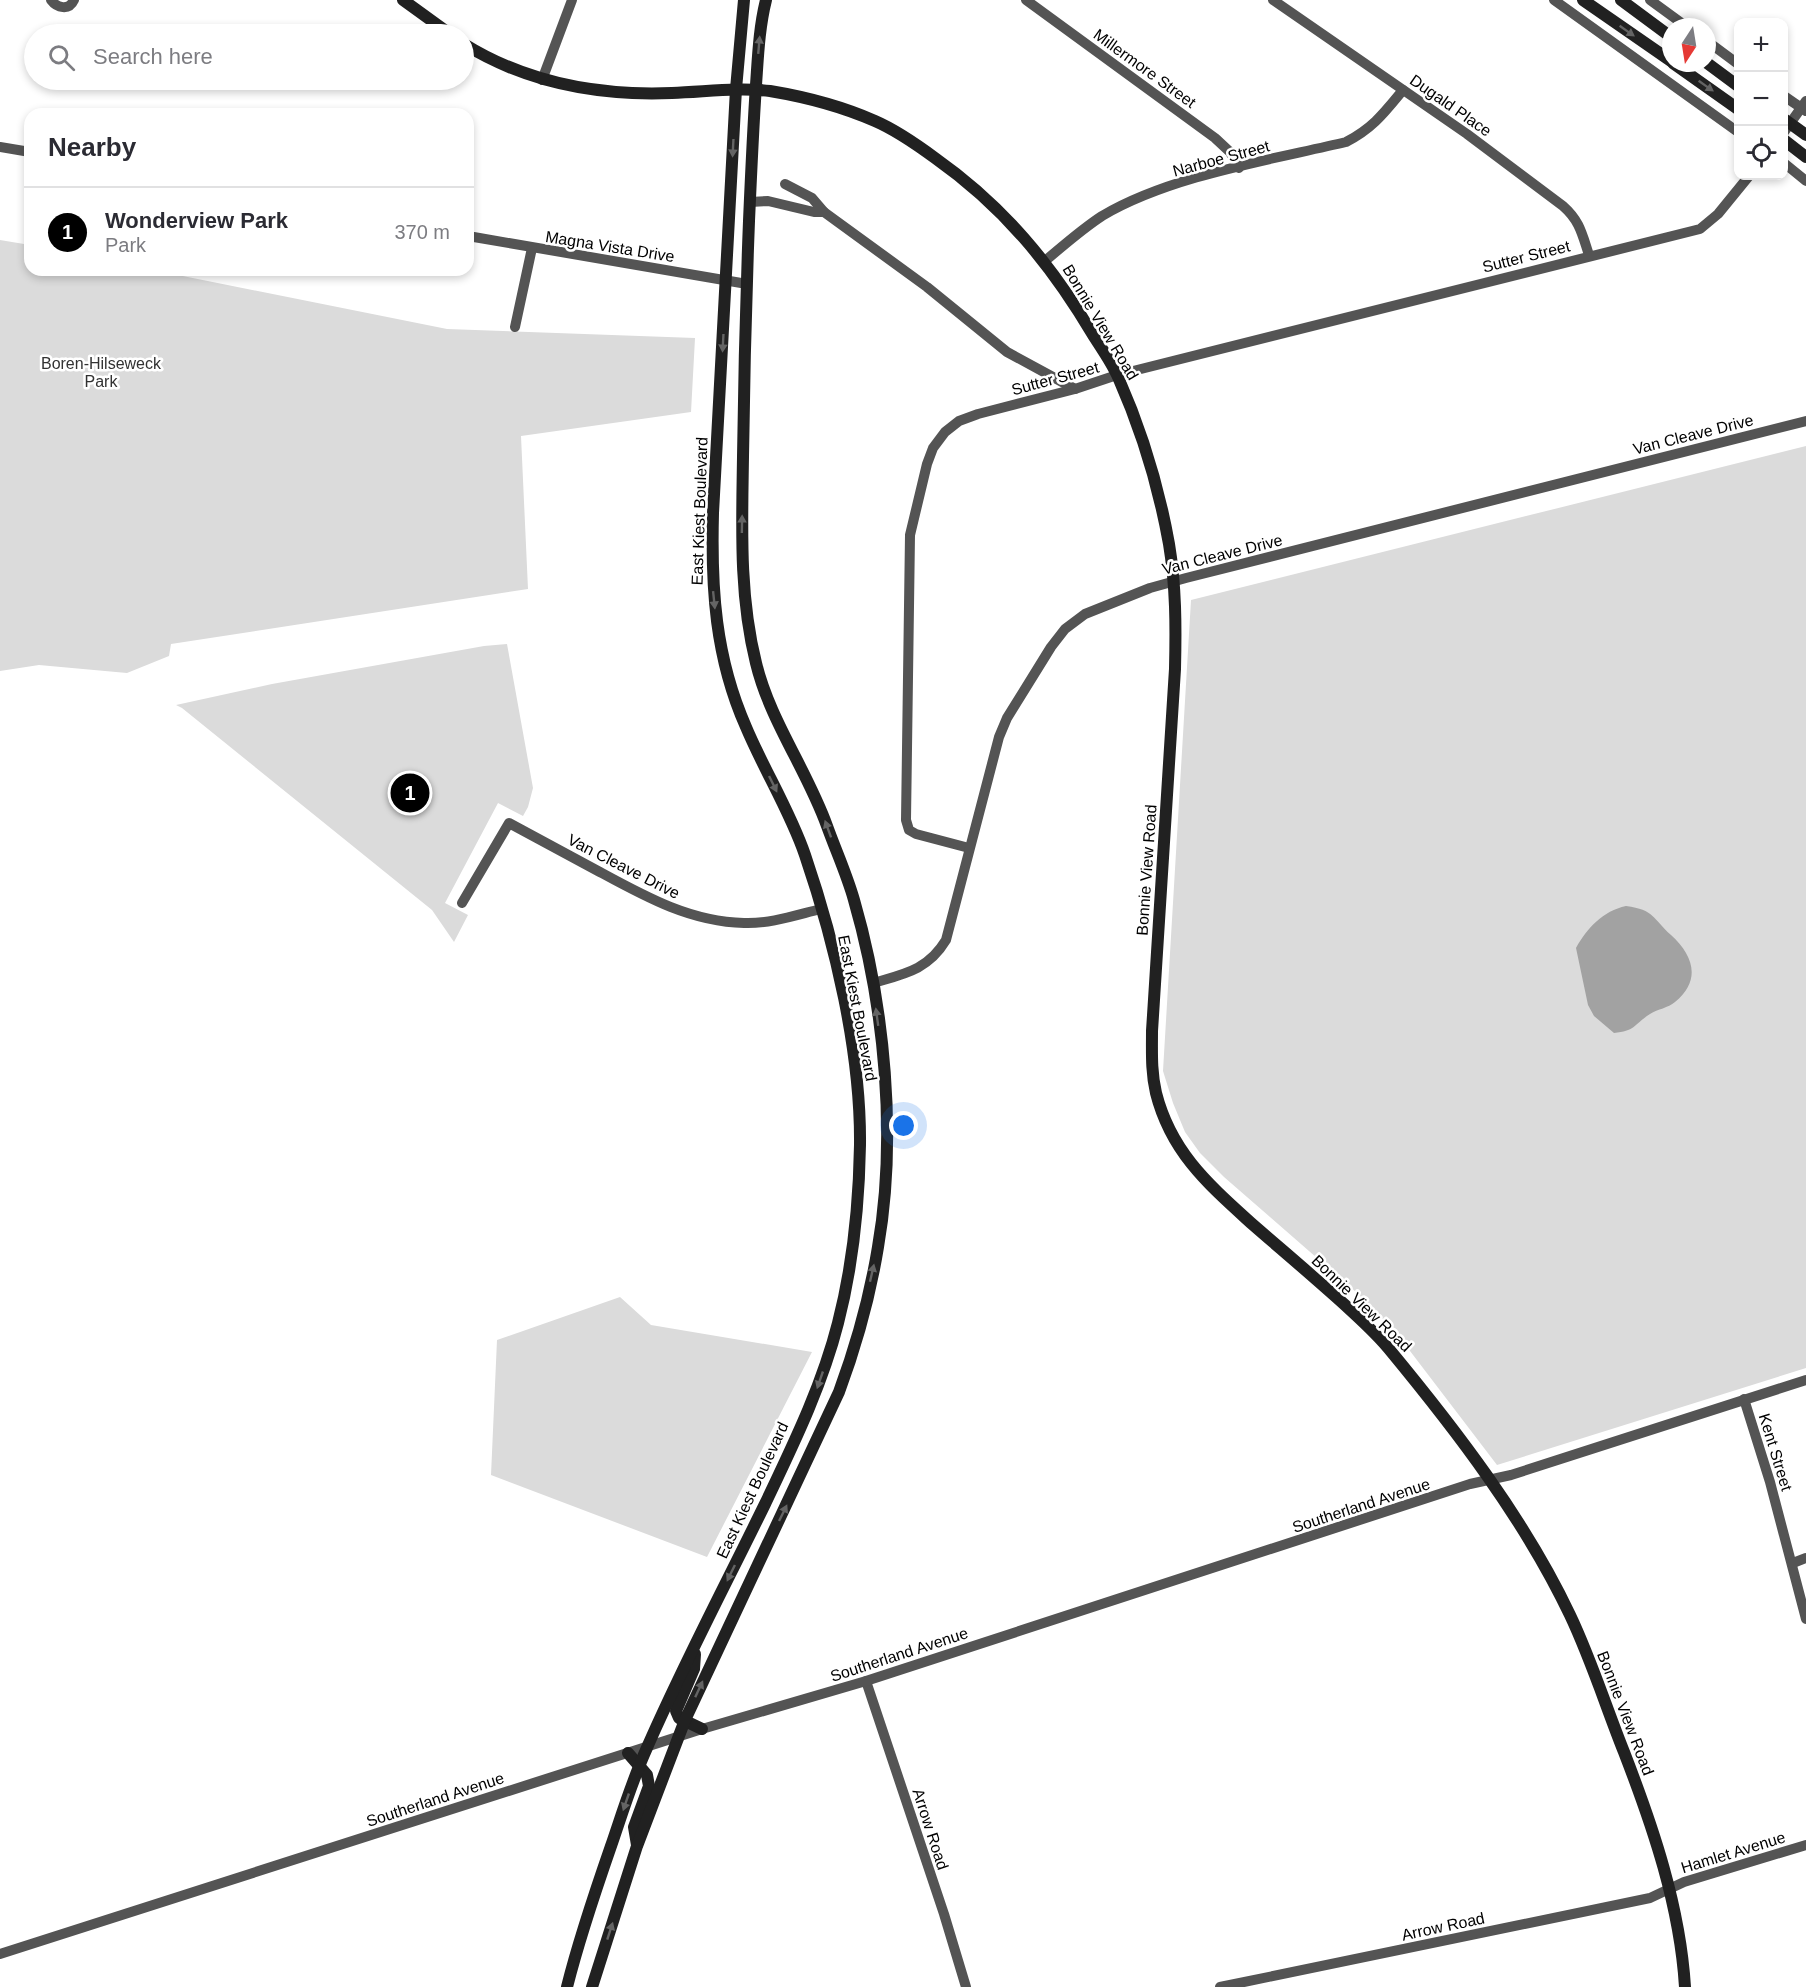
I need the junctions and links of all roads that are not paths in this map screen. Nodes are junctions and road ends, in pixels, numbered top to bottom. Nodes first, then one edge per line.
1 (51, 0) edge
2 (74, 0) edge
3 (403, 0) edge
4 (572, 0) edge
5 (744, 0) edge
6 (766, 0) edge
7 (1026, 0) edge
8 (1272, 0) edge
9 (1554, 0) edge
10 (1583, 0) edge
11 (1621, 0) edge
12 (1650, 0) edge
13 (1675, 18) edge
14 (436, 24) edge
15 (1662, 30) edge
16 (1716, 48) edge
17 (474, 50) edge
18 (1662, 55) edge
19 (1734, 61) edge
20 (1716, 70) edge
21 (1686, 72) edge
22 (542, 80) junction
23 (1734, 83) edge
24 (736, 89) junction
25 (756, 90) junction
26 (1403, 90) junction
27 (1788, 98) edge
28 (1734, 106) edge
29 (1804, 107) edge
30 (1788, 123) edge
31 (1788, 126) edge
32 (1734, 129) edge
33 (1806, 135) edge
34 (1788, 143) edge
35 (0, 147) edge
36 (24, 151) edge
37 (1806, 157) edge
38 (1788, 166) edge
39 (1239, 168) junction
40 (1746, 180) edge
41 (1806, 181) edge
42 (785, 184) dead end
43 (750, 202) junction
44 (824, 212) junction
45 (474, 237) edge
46 (532, 248) junction
47 (1589, 255) junction
48 (1045, 261) junction
49 (726, 280) junction
50 (747, 284) junction
51 (515, 327) dead end
52 (1117, 375) junction
53 (1075, 390) junction
54 (1806, 421) edge
55 (1173, 582) junction
56 (969, 848) junction
57 (462, 903) dead end
58 (821, 909) junction
59 (873, 983) junction
60 (838, 1324) junction
61 (858, 1330) junction
62 (1806, 1380) edge
63 (1744, 1399) junction
64 (1490, 1480) junction
65 (1806, 1558) edge
66 (1793, 1563) junction
67 (1806, 1618) edge
68 (696, 1644) junction
69 (866, 1681) junction
70 (685, 1720) junction
71 (702, 1729) junction
72 (679, 1737) junction
73 (647, 1747) junction
74 (628, 1753) junction
75 (639, 1765) junction
76 (1806, 1845) edge
77 (637, 1846) junction
78 (1669, 1888) junction
79 (0, 1954) edge
80 (567, 1987) edge
81 (592, 1987) edge
82 (966, 1987) edge
83 (1220, 1987) edge
84 (1684, 1987) edge

1 - 2 street
3 - 14 main road
4 - 22 street
5 - 24 main road, East Kiest Boulevard
25 -> 6 main road, East Kiest Boulevard
7 - 39 street, Millermore Street
8 - 26 street, Dugald Place
9 - 32 street
10 -> 18 main road
11 - 15 main road
12 - 13 street
16 - 19 street
17 - 22 main road, Bonnie View Road
20 - 23 main road
21 -> 28 main road
22 - 24 main road, Bonnie View Road
24 - 25 main road, Bonnie View Road
24 -> 49 main road, East Kiest Boulevard
25 - 43 main road, East Kiest Boulevard
25 - 48 main road, Bonnie View Road
26 - 39 street, Narboe Street
26 - 47 street, Dugald Place
27 - 29 street
29 - 30 street
31 - 33 main road
34 - 37 main road
35 - 36 street
38 - 41 street
39 - 48 street, Narboe Street
40 - 47 street, Sutter Street
42 - 44 street
43 - 44 street
43 - 50 main road, East Kiest Boulevard
44 - 53 street
45 - 46 street, Magna Vista Drive
46 - 49 street, Magna Vista Drive
46 - 51 street
47 - 52 street, Sutter Street
48 - 52 main road, Bonnie View Road
49 - 50 street, Magna Vista Drive
49 -> 58 main road, East Kiest Boulevard
59 -> 50 main road, East Kiest Boulevard
52 - 53 street, Sutter Street
52 - 55 main road, Bonnie View Road
53 - 56 street, Sutter Street
54 - 55 street, Van Cleave Drive
55 - 56 street, Van Cleave Drive
55 - 64 main road, Bonnie View Road
56 - 59 street, Van Cleave Drive
57 - 58 street, Van Cleave Drive
58 - 60 main road, East Kiest Boulevard
61 -> 59 main road, East Kiest Boulevard
60 - 61 main road
60 -> 68 main road, East Kiest Boulevard
70 -> 61 main road, East Kiest Boulevard
62 - 63 street, Southerland Avenue
63 - 64 street, Southerland Avenue
63 - 66 street, Kent Street
64 - 69 street, Southerland Avenue
64 - 78 main road, Bonnie View Road
65 - 66 street
66 - 67 street, Kent Street
68 - 70 main road
68 - 73 main road, East Kiest Boulevard
69 - 71 street, Southerland Avenue
69 - 82 street, Arrow Road
70 - 71 main road
70 - 72 main road, East Kiest Boulevard
71 - 72 street, Southerland Avenue
72 - 73 street, Southerland Avenue
72 - 77 main road, East Kiest Boulevard
73 - 74 street, Southerland Avenue
73 - 75 main road, East Kiest Boulevard
74 - 75 main road
74 - 79 street, Southerland Avenue
75 - 77 main road
75 -> 80 main road, East Kiest Boulevard
76 - 78 street, Hamlet Avenue
81 -> 77 main road, East Kiest Boulevard
78 - 83 street, Arrow Road
78 - 84 main road, Bonnie View Road

